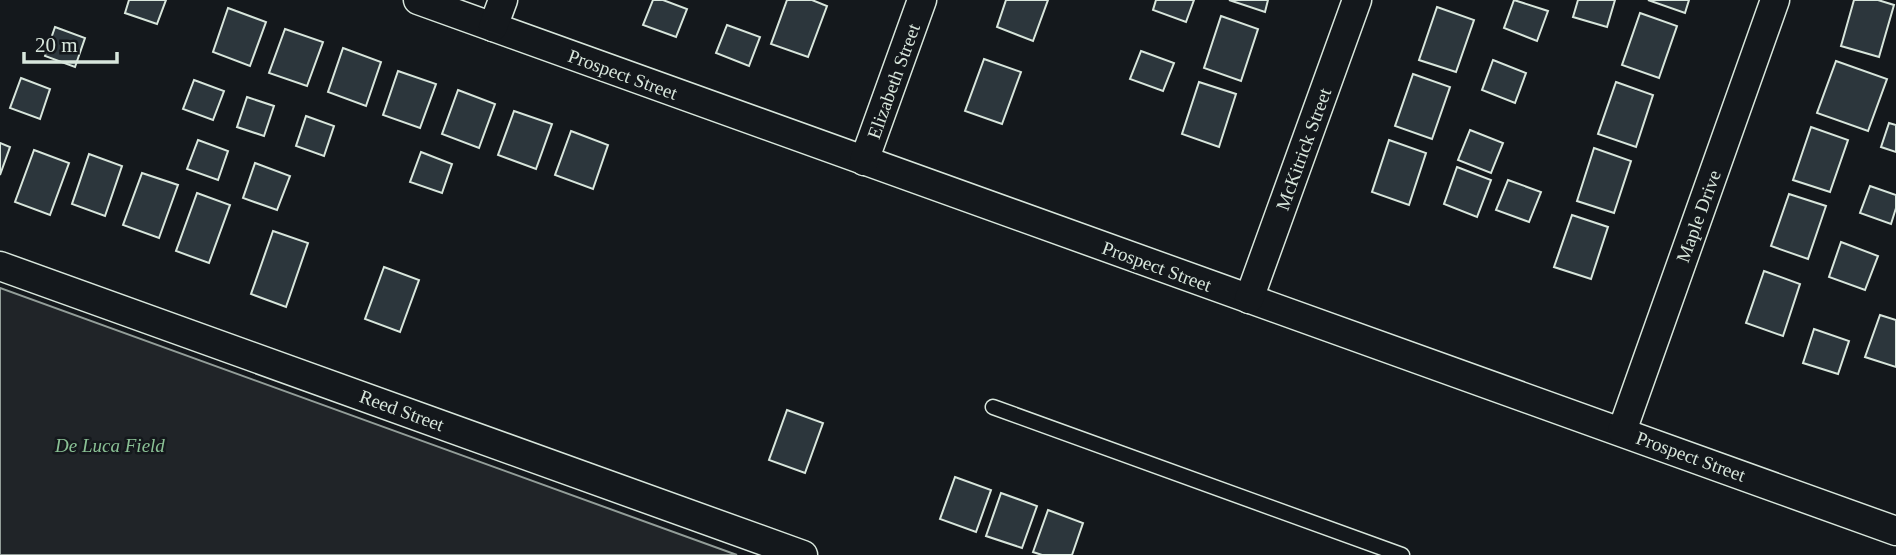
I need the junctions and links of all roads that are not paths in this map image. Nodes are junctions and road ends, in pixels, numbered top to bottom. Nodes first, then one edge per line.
1 (418, 0) edge
2 (503, 0) edge
3 (922, 0) edge
4 (1357, 0) edge
5 (1775, 0) edge
6 (493, 27) junction
7 (864, 161) junction
8 (0, 266) edge
9 (1250, 299) junction
10 (993, 407) dead end
11 (1622, 431) junction
12 (1896, 531) edge
13 (803, 555) edge
14 (1402, 555) edge

1 - 6 street, Prospect Street
2 - 6 street
3 - 7 street, Elizabeth Street
4 - 9 street, McKitrick Street
5 - 11 street, Maple Drive
6 - 7 street, Prospect Street
7 - 9 street, Prospect Street
8 - 13 street, Reed Street
9 - 11 street, Prospect Street
10 - 14 lane
11 - 12 street, Prospect Street

